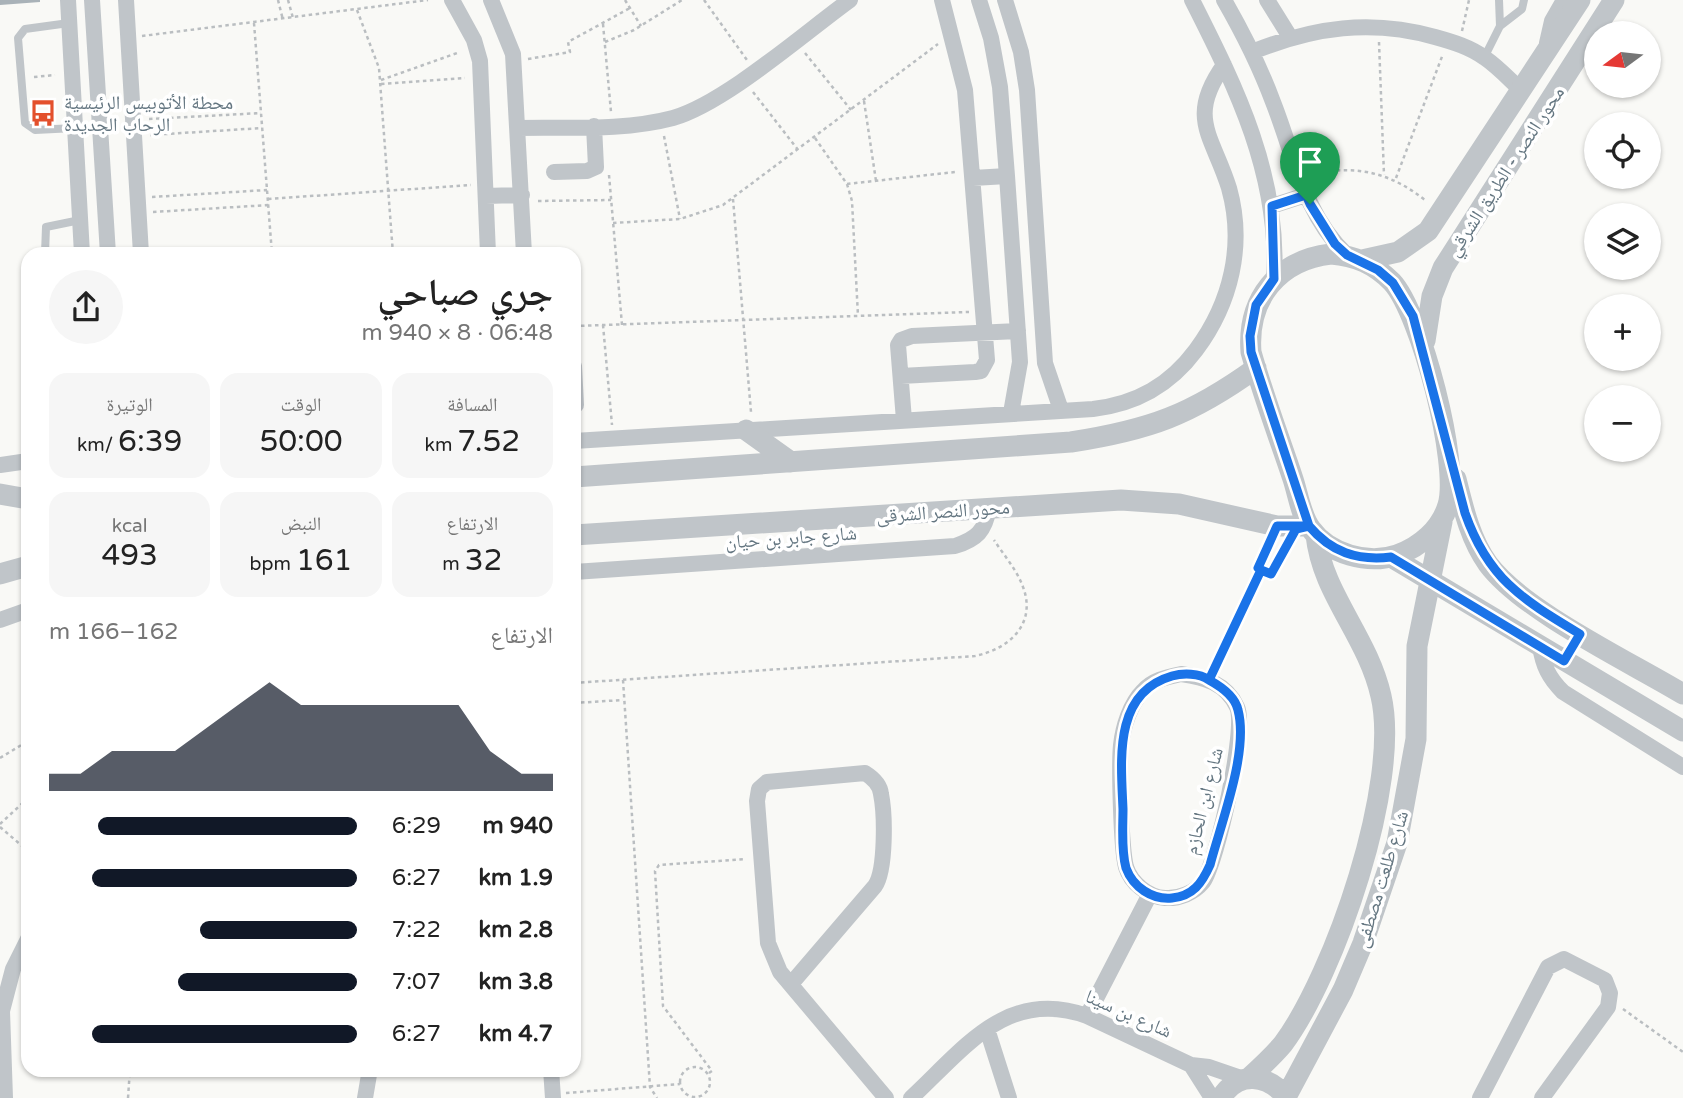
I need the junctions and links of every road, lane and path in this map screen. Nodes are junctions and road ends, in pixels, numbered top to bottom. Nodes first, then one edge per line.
1 (68, 0) edge
2 (92, 0) edge
3 (126, 0) edge
4 (278, 0) edge
5 (288, 0) edge
6 (428, 0) edge
7 (452, 0) edge
8 (491, 0) edge
9 (625, 0) edge
10 (682, 0) edge
11 (704, 0) edge
12 (850, 0) edge
13 (942, 0) edge
14 (979, 0) edge
15 (1005, 0) edge
16 (1192, 0) edge
17 (1224, 0) edge
18 (1268, 0) edge
19 (1469, 0) edge
20 (1499, 0) edge
21 (1524, 0) edge
22 (1564, 0) edge
23 (1580, 0) edge
24 (1614, 0) edge
25 (398, 2) edge
26 (630, 8) junction
27 (357, 10) junction
28 (293, 18) junction
29 (283, 20) junction
30 (69, 23) junction
31 (254, 23) junction
32 (603, 23) junction
33 (641, 26) junction
34 (1500, 26) junction
35 (1379, 27) junction
36 (952, 34) junction
37 (129, 37) junction
38 (1290, 37) junction
39 (795, 40) junction
40 (604, 42) junction
41 (1454, 42) junction
42 (475, 47) junction
43 (1252, 52) junction
44 (1546, 52) junction
45 (1484, 58) junction
46 (514, 61) junction
47 (1224, 65) junction
48 (72, 74) junction
49 (748, 74) junction
50 (482, 76) junction
51 (20, 78) junction
52 (381, 82) junction
53 (1521, 90) junction
54 (864, 101) junction
55 (851, 110) junction
56 (261, 113) junction
57 (1504, 116) junction
58 (661, 120) junction
59 (613, 125) junction
60 (594, 126) junction
61 (75, 128) junction
62 (134, 128) junction
63 (262, 128) junction
64 (518, 128) junction
65 (1529, 134) junction
66 (814, 138) junction
67 (799, 150) junction
68 (608, 163) dead end
69 (554, 172) dead end
70 (973, 174) junction
71 (1384, 175) junction
72 (1007, 176) junction
73 (1395, 180) junction
74 (876, 181) junction
75 (847, 184) junction
76 (1304, 187) junction
77 (267, 190) junction
78 (486, 190) junction
79 (388, 191) junction
80 (522, 198) junction
81 (733, 198) junction
82 (268, 199) junction
83 (611, 200) junction
84 (138, 205) junction
85 (269, 205) junction
86 (1272, 206) junction
87 (1439, 217) junction
88 (680, 219) junction
89 (80, 220) junction
90 (613, 223) junction
91 (45, 247) edge
92 (82, 247) edge
93 (108, 247) edge
94 (141, 247) edge
95 (272, 247) edge
96 (392, 247) edge
97 (488, 247) edge
98 (524, 247) edge
99 (1354, 257) junction
100 (1274, 279) junction
101 (983, 312) junction
102 (858, 316) junction
103 (743, 320) junction
104 (603, 325) junction
105 (622, 325) junction
106 (581, 326) edge
107 (985, 331) junction
108 (1018, 331) junction
109 (1424, 354) junction
110 (1256, 368) junction
111 (901, 376) junction
112 (1060, 410) junction
113 (1011, 412) junction
114 (904, 419) junction
115 (749, 430) junction
116 (614, 439) junction
117 (581, 441) edge
118 (1450, 460) junction
119 (21, 462) edge
120 (791, 462) junction
121 (0, 465) edge
122 (581, 477) edge
123 (0, 494) edge
124 (21, 498) edge
125 (987, 517) junction
126 (1442, 521) junction
127 (1299, 529) junction
128 (581, 535) edge
129 (1391, 557) junction
130 (21, 568) edge
131 (1261, 570) junction
132 (581, 572) edge
133 (0, 574) edge
134 (1431, 583) junction
135 (21, 612) edge
136 (0, 620) edge
137 (1580, 634) junction
138 (1540, 646) junction
139 (1564, 661) junction
140 (623, 680) junction
141 (1209, 680) junction
142 (581, 683) edge
143 (1683, 694) edge
144 (625, 699) junction
145 (581, 703) edge
146 (1683, 731) edge
147 (21, 745) edge
148 (0, 758) edge
149 (1683, 767) edge
150 (21, 805) edge
151 (0, 825) edge
152 (21, 844) edge
153 (761, 858) junction
154 (1150, 894) junction
155 (21, 953) edge
156 (791, 985) junction
157 (1610, 1000) junction
158 (1087, 1016) junction
159 (987, 1029) junction
160 (1683, 1052) edge
161 (1191, 1065) junction
162 (709, 1073) junction
163 (129, 1077) edge
164 (369, 1077) edge
165 (552, 1077) edge
166 (1247, 1078) junction
167 (680, 1084) junction
168 (650, 1087) junction
169 (553, 1096) edge
170 (5, 1098) edge
171 (128, 1098) edge
172 (365, 1098) edge
173 (657, 1098) edge
174 (886, 1098) edge
175 (911, 1098) edge
176 (1009, 1098) edge
177 (1212, 1098) edge
178 (1221, 1098) edge
179 (1287, 1098) edge
180 (1479, 1098) edge
181 (1542, 1098) edge

1 - 30 street
2 - 93 street
3 - 37 street
4 - 29 path
5 - 28 path
6 - 25 path
7 - 42 street
8 - 46 street
9 - 26 path
10 - 33 path
11 - 49 path
12 - 39 street
13 - 36 street
14 - 72 street
15 - 112 street
16 - 47 street
17 - 43 street
18 - 38 street
19 - 41 path
20 - 34 lane
21 - 34 lane
22 - 44 street
23 - 44 street, محور النصر - الطريق الشرقي
24 - 65 street, محور النصر - الطريق الشرقي
25 - 27 path
26 - 32 path
26 - 33 path
27 - 28 path
27 - 52 path
28 - 29 path
29 - 31 path
30 - 48 street
30 - 51 lane
31 - 37 path
31 - 56 path
32 - 40 path
32 - 46 path
33 - 40 path
34 - 45 lane
35 - 38 street
35 - 41 street
35 - 71 path
36 - 54 path
36 - 70 street
37 - 62 street
38 - 43 street
39 - 49 street
39 - 55 path
40 - 59 path
41 - 45 street
41 - 73 path
42 - 50 street
42 - 52 path
43 - 76 street
44 - 53 street, محور النصر - الطريق الشرقي
45 - 53 street
46 - 64 street
47 - 86 street
47 - 112 street
48 - 51 path
48 - 61 street
49 - 58 street
49 - 67 path
50 - 52 path
50 - 78 street
51 - 61 lane
52 - 79 path
53 - 57 street, محور النصر - الطريق الشرقي
54 - 55 path
54 - 74 path
55 - 66 path
56 - 62 path
56 - 63 path
57 - 65 street
57 - 87 street, محور النصر - الطريق الشرقي
58 - 59 street
58 - 88 path
59 - 60 street
60 - 64 street
60 - 69 street
61 - 89 street
62 - 63 path
62 - 84 street
63 - 77 path
64 - 80 street
65 - 109 street, محور النصر - الطريق الشرقي
66 - 67 path
66 - 75 path
67 - 81 path
68 - 83 path
70 - 72 street
70 - 74 path
70 - 101 street
71 - 73 path
71 - 76 path
72 - 108 street
73 - 87 path
74 - 75 path
75 - 102 path
76 - 86 street
76 - 99 street
77 - 82 path
77 - 84 path
78 - 79 path
78 - 80 street
78 - 97 street
79 - 82 path
79 - 96 path
80 - 83 path
80 - 98 street
81 - 88 path
81 - 103 path
82 - 85 path
83 - 90 path
84 - 85 path
84 - 94 street
85 - 95 path
86 - 100 street
87 - 99 street, محور النصر - الطريق الشرقي
88 - 90 path
89 - 91 lane
89 - 92 street
90 - 105 path
99 - 100 street, محور النصر - الطريق الشرقي
99 - 109 street
100 - 110 street, شارع طلعت مصطفى
101 - 102 path
101 - 107 street
102 - 103 path
103 - 105 path
103 - 115 path
104 - 105 path
104 - 106 path
104 - 116 path
107 - 108 street
107 - 111 street
107 - 111 street
108 - 113 street
109 - 118 street
110 - 120 street
110 - 127 street, شارع طلعت مصطفى
111 - 114 street
112 - 113 street
113 - 114 street
114 - 115 street
115 - 116 street
115 - 120 street
116 - 117 street
118 - 126 street, شارع طلعت مصطفى
118 - 137 street
119 - 121 street
120 - 122 street
123 - 124 street
125 - 127 street, محور النصر الشرقى
125 - 128 street, محور النصر الشرقى
125 - 132 street, شارع جابر بن حيان
125 - 140 path
126 - 129 street
126 - 134 street, شارع طلعت مصطفى
127 - 129 street, محور النصر الشرقى
127 - 131 path
127 - 131 path
127 - 166 street, شارع طلعت مصطفى
129 - 134 street
130 - 133 street
131 - 141 path
134 - 138 street
134 - 179 street, شارع طلعت مصطفى
135 - 136 street
137 - 139 street
137 - 143 street
138 - 139 street
138 - 149 street
139 - 146 street
140 - 142 path
140 - 144 path
141 - 154 street, شارع ابن الحازم
141 - 154 street
144 - 145 path
144 - 168 path
147 - 148 path
150 - 151 path
151 - 152 path
153 - 156 street
153 - 156 street
153 - 162 path
154 - 158 street
155 - 170 street
156 - 174 street
157 - 160 path
157 - 180 street
157 - 181 street
158 - 159 street, شارع بن سينا
158 - 161 street, شارع بن سينا
159 - 175 street, شارع بن سينا
159 - 176 street
161 - 166 street, شارع بن سينا
161 - 177 street
162 - 167 path
162 - 167 path
163 - 171 path
164 - 172 street
165 - 169 street
166 - 178 street, شارع طلعت مصطفى
166 - 179 street
167 - 168 path
168 - 169 path
168 - 173 path

